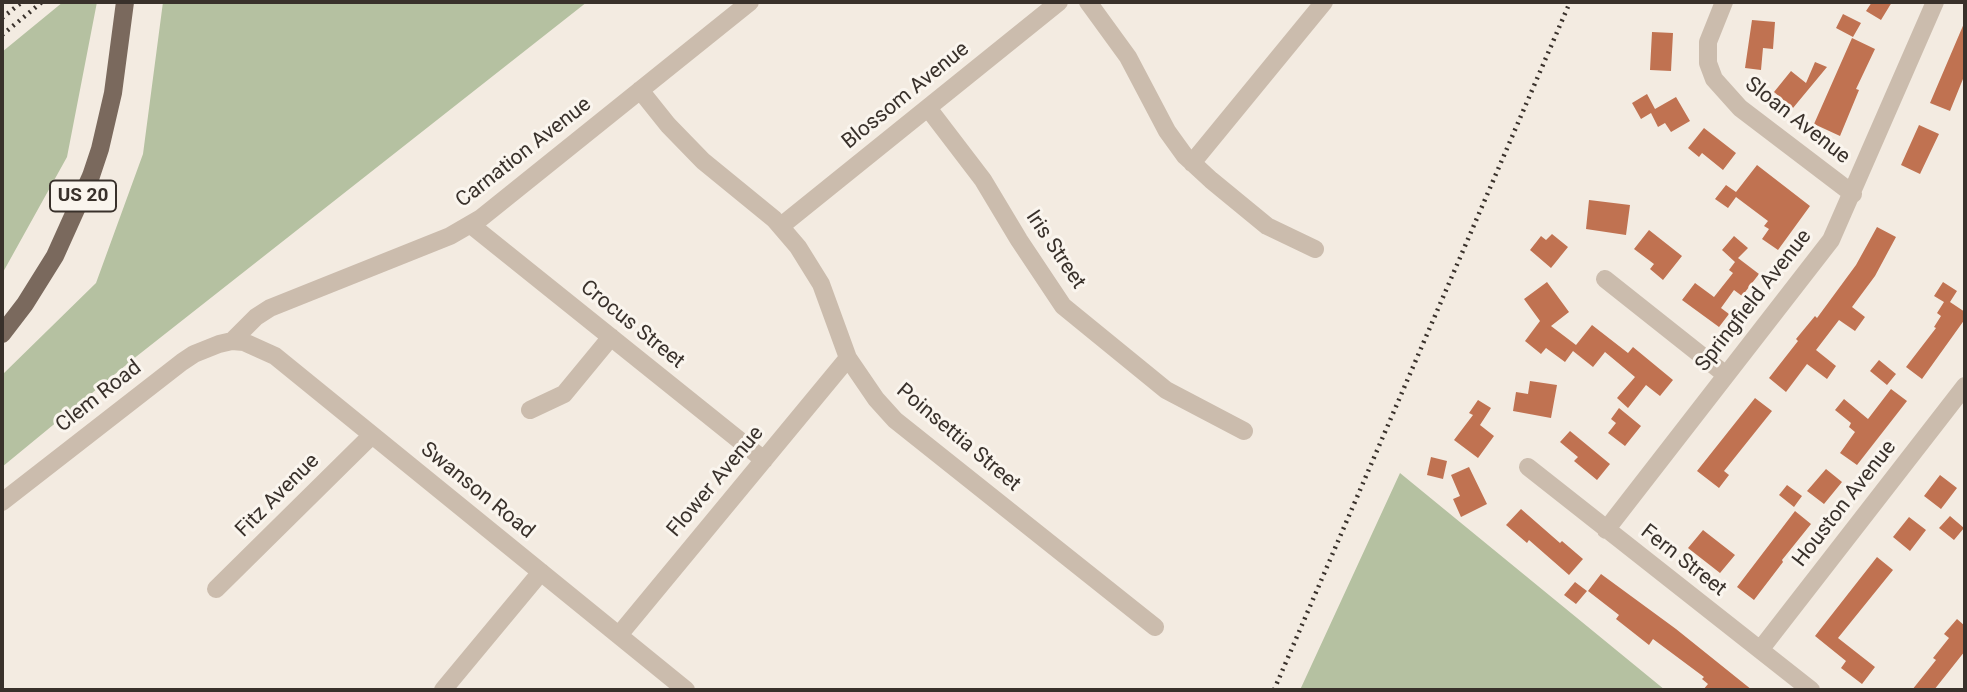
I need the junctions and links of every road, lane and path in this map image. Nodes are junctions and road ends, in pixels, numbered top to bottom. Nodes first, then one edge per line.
1 (125, 2) edge
2 (750, 2) edge
3 (1059, 2) edge
4 (1088, 2) edge
5 (1324, 2) edge
6 (1724, 2) edge
7 (1935, 2) edge
8 (640, 90) junction
9 (928, 108) junction
10 (1192, 163) junction
11 (1853, 194) junction
12 (471, 225) junction
13 (781, 226) junction
14 (1315, 249) dead end
15 (1605, 279) dead end
16 (2, 334) edge
17 (611, 337) junction
18 (232, 341) junction
19 (848, 358) junction
20 (1726, 375) junction
21 (1965, 386) edge
22 (530, 410) dead end
23 (1244, 431) dead end
24 (372, 435) junction
25 (764, 460) junction
26 (1528, 467) dead end
27 (2, 502) edge
28 (1606, 530) junction
29 (541, 572) junction
30 (216, 589) dead end
31 (1156, 627) dead end
32 (619, 635) junction
33 (1760, 650) junction
34 (443, 690) edge
35 (686, 690) edge
36 (1811, 690) edge

1 - 16 main road, US 20
2 - 8 street, Carnation Avenue
3 - 9 street, Blossom Avenue
4 - 10 street
5 - 10 street
6 - 11 street, Sloan Avenue
7 - 11 street, Springfield Avenue
8 - 12 street, Carnation Avenue
8 - 13 street, Poinsettia Street
9 - 13 street, Blossom Avenue
9 - 23 street, Iris Street
10 - 14 street
11 - 20 street, Springfield Avenue
12 - 17 street, Crocus Street
12 - 18 street, Carnation Avenue
13 - 19 street, Poinsettia Street
15 - 20 street
17 - 22 street
17 - 25 street, Crocus Street
18 - 24 street, Swanson Road
18 - 27 street, Clem Road
19 - 25 street, Flower Avenue
19 - 31 street, Poinsettia Street
20 - 28 street, Springfield Avenue
21 - 33 street, Houston Avenue
24 - 29 street, Swanson Road
24 - 30 street, Fitz Avenue
25 - 32 street, Flower Avenue
26 - 28 street, Fern Street
28 - 33 street, Fern Street
29 - 32 street, Swanson Road
29 - 34 street
32 - 35 street, Swanson Road
33 - 36 street, Fern Street

